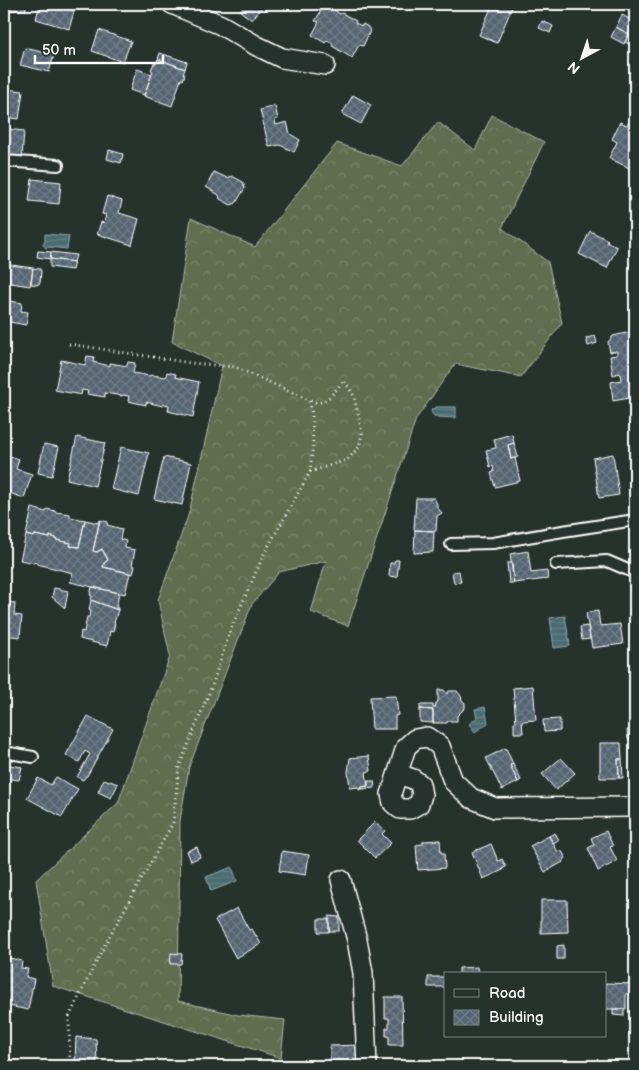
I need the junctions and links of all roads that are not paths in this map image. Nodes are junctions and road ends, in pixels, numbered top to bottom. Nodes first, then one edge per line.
1 (178, 5) edge
2 (325, 65) dead end
3 (4, 161) edge
4 (58, 166) dead end
5 (635, 520) edge
6 (451, 544) dead end
7 (556, 564) dead end
8 (635, 573) edge
9 (4, 752) edge
10 (33, 757) dead end
11 (398, 774) dead end
12 (635, 807) edge
13 (341, 880) dead end
14 (367, 1066) edge

1 - 2 street
3 - 4 lane
5 - 6 lane
7 - 8 lane
9 - 10 lane
11 - 12 street
13 - 14 street

